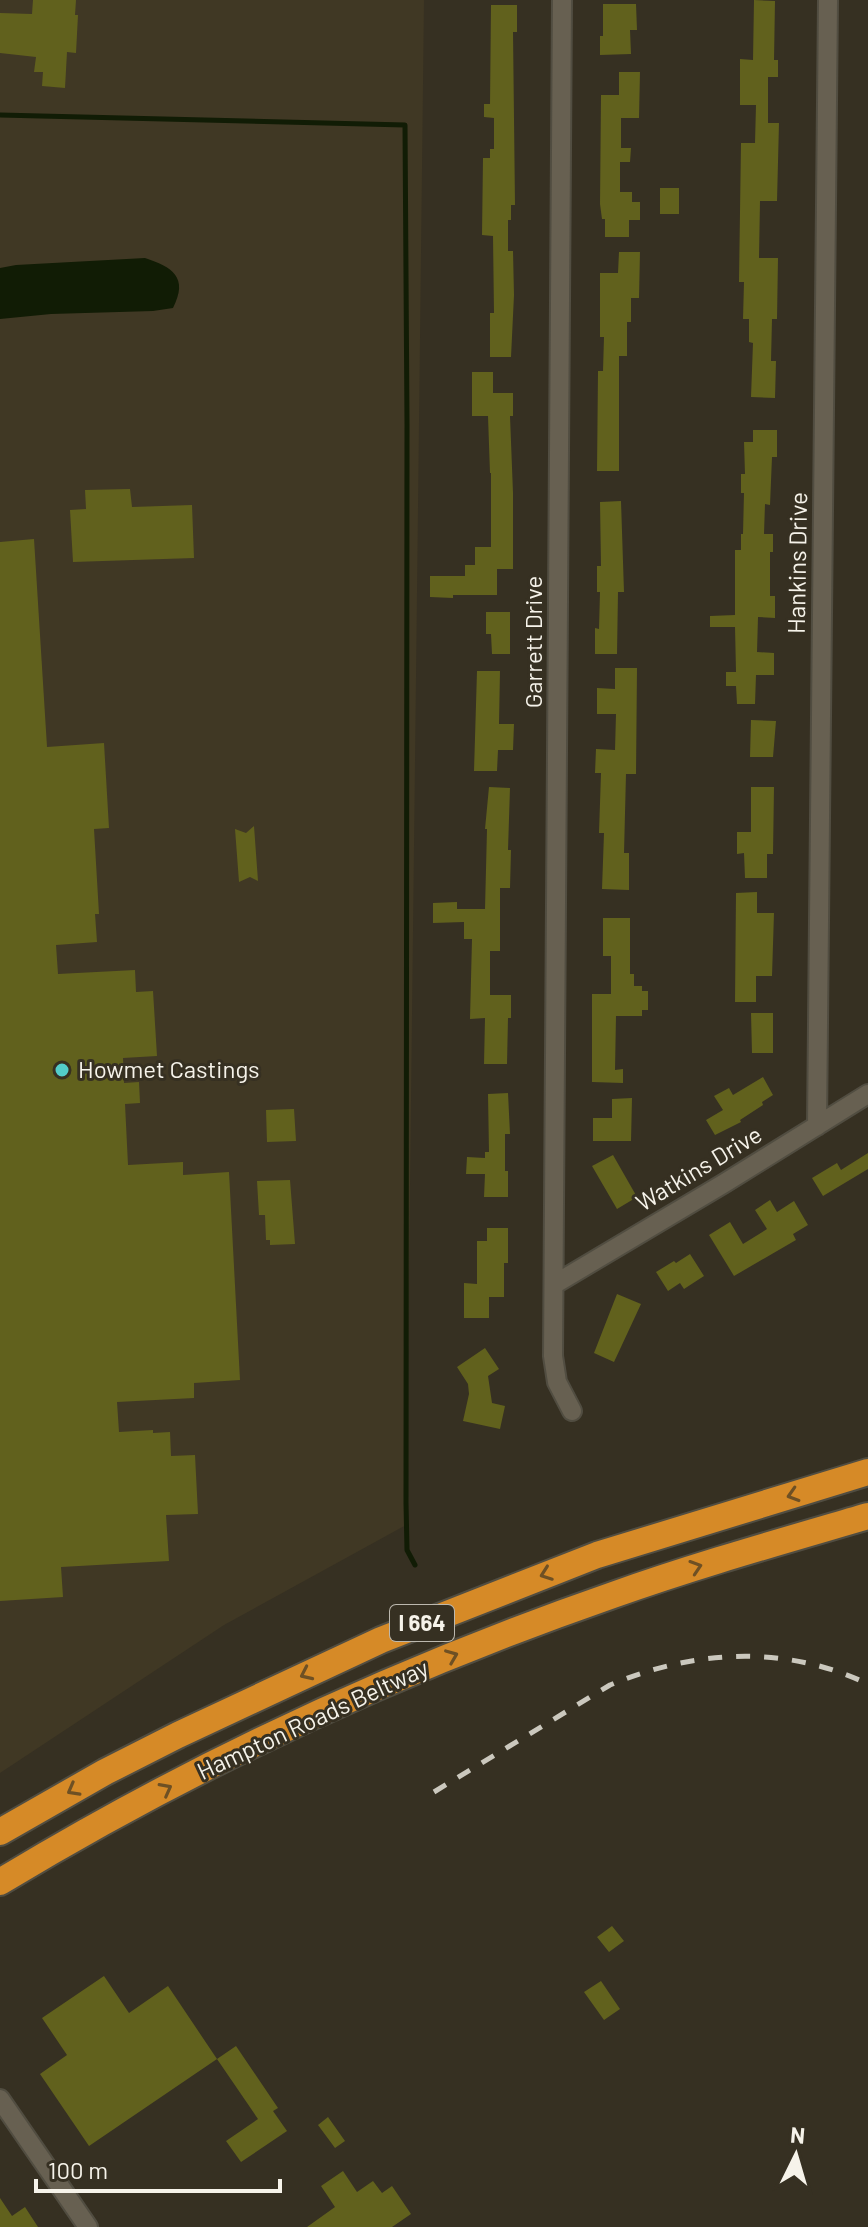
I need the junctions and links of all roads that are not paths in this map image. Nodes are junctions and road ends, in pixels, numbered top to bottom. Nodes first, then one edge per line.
1 (562, 0) edge
2 (828, 0) edge
3 (868, 1094) edge
4 (817, 1126) junction
5 (555, 1284) junction
6 (572, 1411) dead end
7 (868, 1472) edge
8 (868, 1516) edge
9 (0, 1832) edge
10 (0, 1882) edge
11 (0, 2099) edge
12 (88, 2227) edge

1 - 5 street, Garrett Drive
2 - 4 street, Hankins Drive
3 - 4 street, Watkins Drive
4 - 5 street, Watkins Drive
5 - 6 street, Garrett Drive
7 -> 9 highway, Hampton Roads Beltway / I 664
10 -> 8 highway, Hampton Roads Beltway / I 664
11 - 12 street

